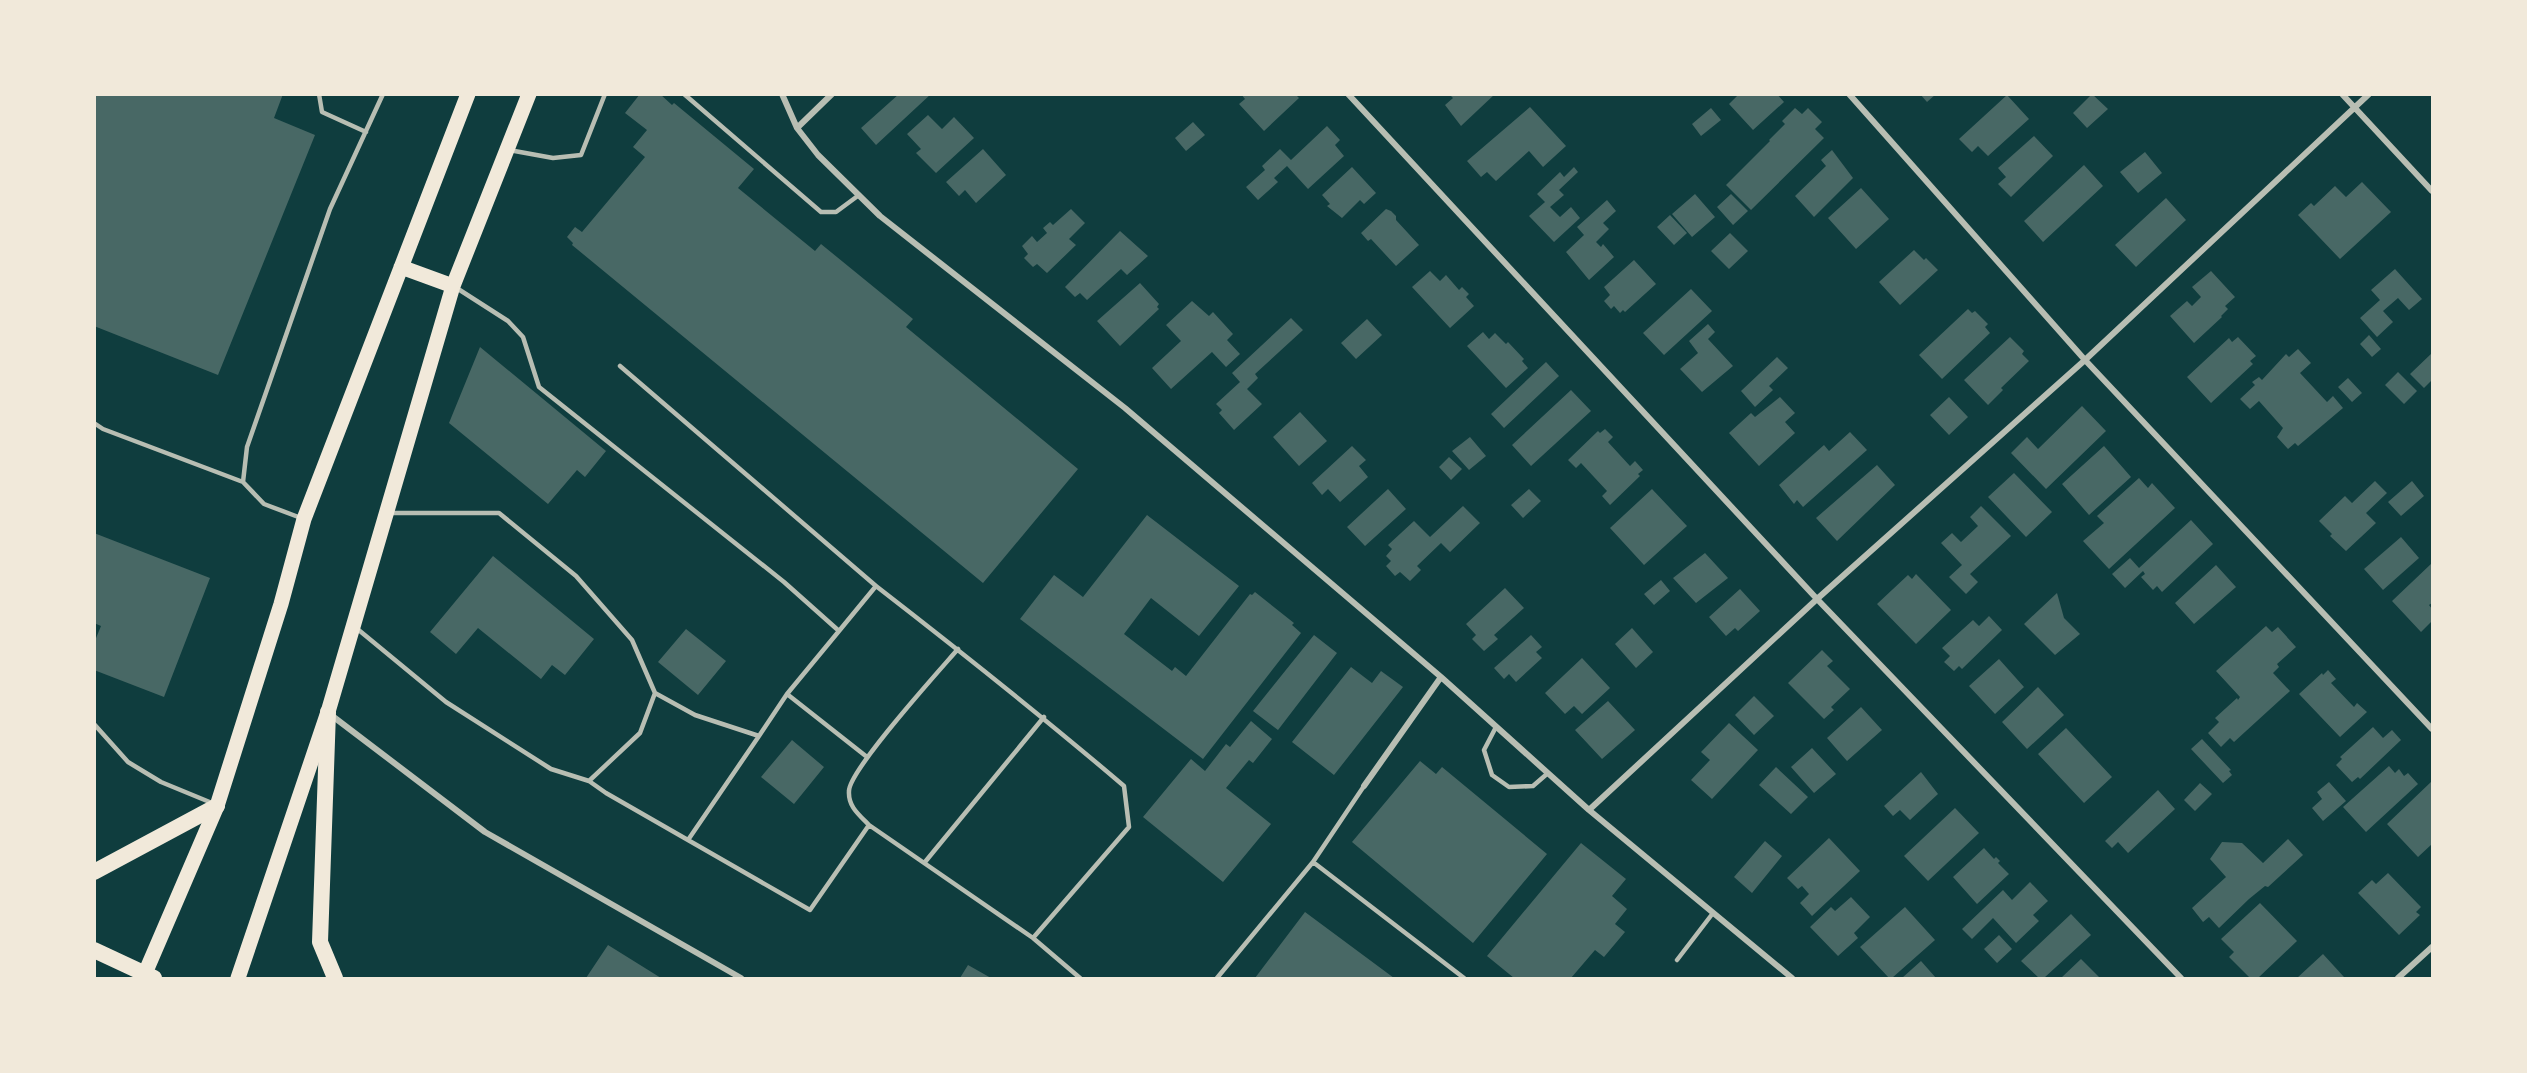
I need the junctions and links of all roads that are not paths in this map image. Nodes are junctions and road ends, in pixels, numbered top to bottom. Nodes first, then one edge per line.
1 (319, 94) edge
2 (383, 94) edge
3 (468, 94) edge
4 (529, 94) edge
5 (605, 94) edge
6 (684, 94) edge
7 (782, 94) edge
8 (832, 94) edge
9 (1348, 94) edge
10 (1849, 94) edge
11 (2342, 94) edge
12 (2369, 94) edge
13 (2355, 108) junction
14 (797, 128) junction
15 (366, 132) junction
16 (506, 149) junction
17 (2433, 192) edge
18 (859, 195) junction
19 (401, 267) junction
20 (453, 286) junction
21 (2085, 360) junction
22 (620, 366) dead end
23 (94, 423) edge
24 (243, 482) junction
25 (386, 513) junction
26 (304, 519) junction
27 (876, 586) junction
28 (1817, 599) junction
29 (353, 625) junction
30 (839, 631) junction
31 (958, 650) junction
32 (1441, 677) junction
33 (655, 693) junction
34 (787, 694) junction
35 (328, 712) junction
36 (1044, 717) junction
37 (94, 724) edge
38 (1497, 727) junction
39 (2433, 729) edge
40 (759, 736) junction
41 (867, 757) junction
42 (1548, 773) junction
43 (590, 781) junction
44 (1364, 786) joint
45 (217, 806) junction
46 (1589, 810) junction
47 (868, 825) junction
48 (688, 840) junction
49 (925, 862) junction
50 (1313, 862) junction
51 (94, 872) edge
52 (1713, 914) junction
53 (1032, 938) junction
54 (2433, 947) edge
55 (94, 950) edge
56 (1677, 960) dead end
57 (147, 977) edge
58 (238, 978) edge
59 (335, 978) edge
60 (741, 978) edge
61 (1080, 978) edge
62 (1217, 978) edge
63 (1464, 978) edge
64 (1792, 978) edge
65 (2181, 978) edge
66 (2398, 978) edge

1 - 15 lane
2 - 15 lane
3 - 19 main road
4 - 16 main road
5 - 16 lane
6 - 18 lane
7 - 14 street
8 - 14 street
9 - 28 street
10 - 21 street
11 - 13 street
12 - 13 street
13 - 17 street
13 - 21 street
14 - 18 street
15 - 24 lane
16 - 20 main road
18 - 32 street
19 - 20 main road
19 - 26 main road
20 - 25 main road
20 - 30 lane
21 - 28 street
21 - 39 street
22 - 27 lane
23 - 24 lane
24 - 26 lane
25 - 29 main road
25 - 33 lane
26 - 45 main road
27 - 30 lane
27 - 31 lane
28 - 46 street
28 - 65 street
29 - 35 main road
29 - 43 lane
30 - 34 lane
31 - 36 lane
31 - 41 lane
32 - 38 street
32 - 44 street
33 - 40 lane
33 - 43 lane
34 - 40 lane
34 - 41 lane
35 - 58 main road
35 - 59 highway
35 - 60 street
36 - 49 lane
36 - 53 lane
37 - 45 lane
38 - 42 street
38 - 42 lane
40 - 48 lane
41 - 47 lane
42 - 46 street
43 - 48 lane
44 - 50 lane
45 - 51 highway
45 - 57 main road
46 - 52 street
47 - 48 lane
47 - 49 lane
49 - 53 lane
50 - 62 lane
50 - 63 lane
52 - 56 lane
52 - 64 street
53 - 61 lane
54 - 66 street
55 - 57 highway

